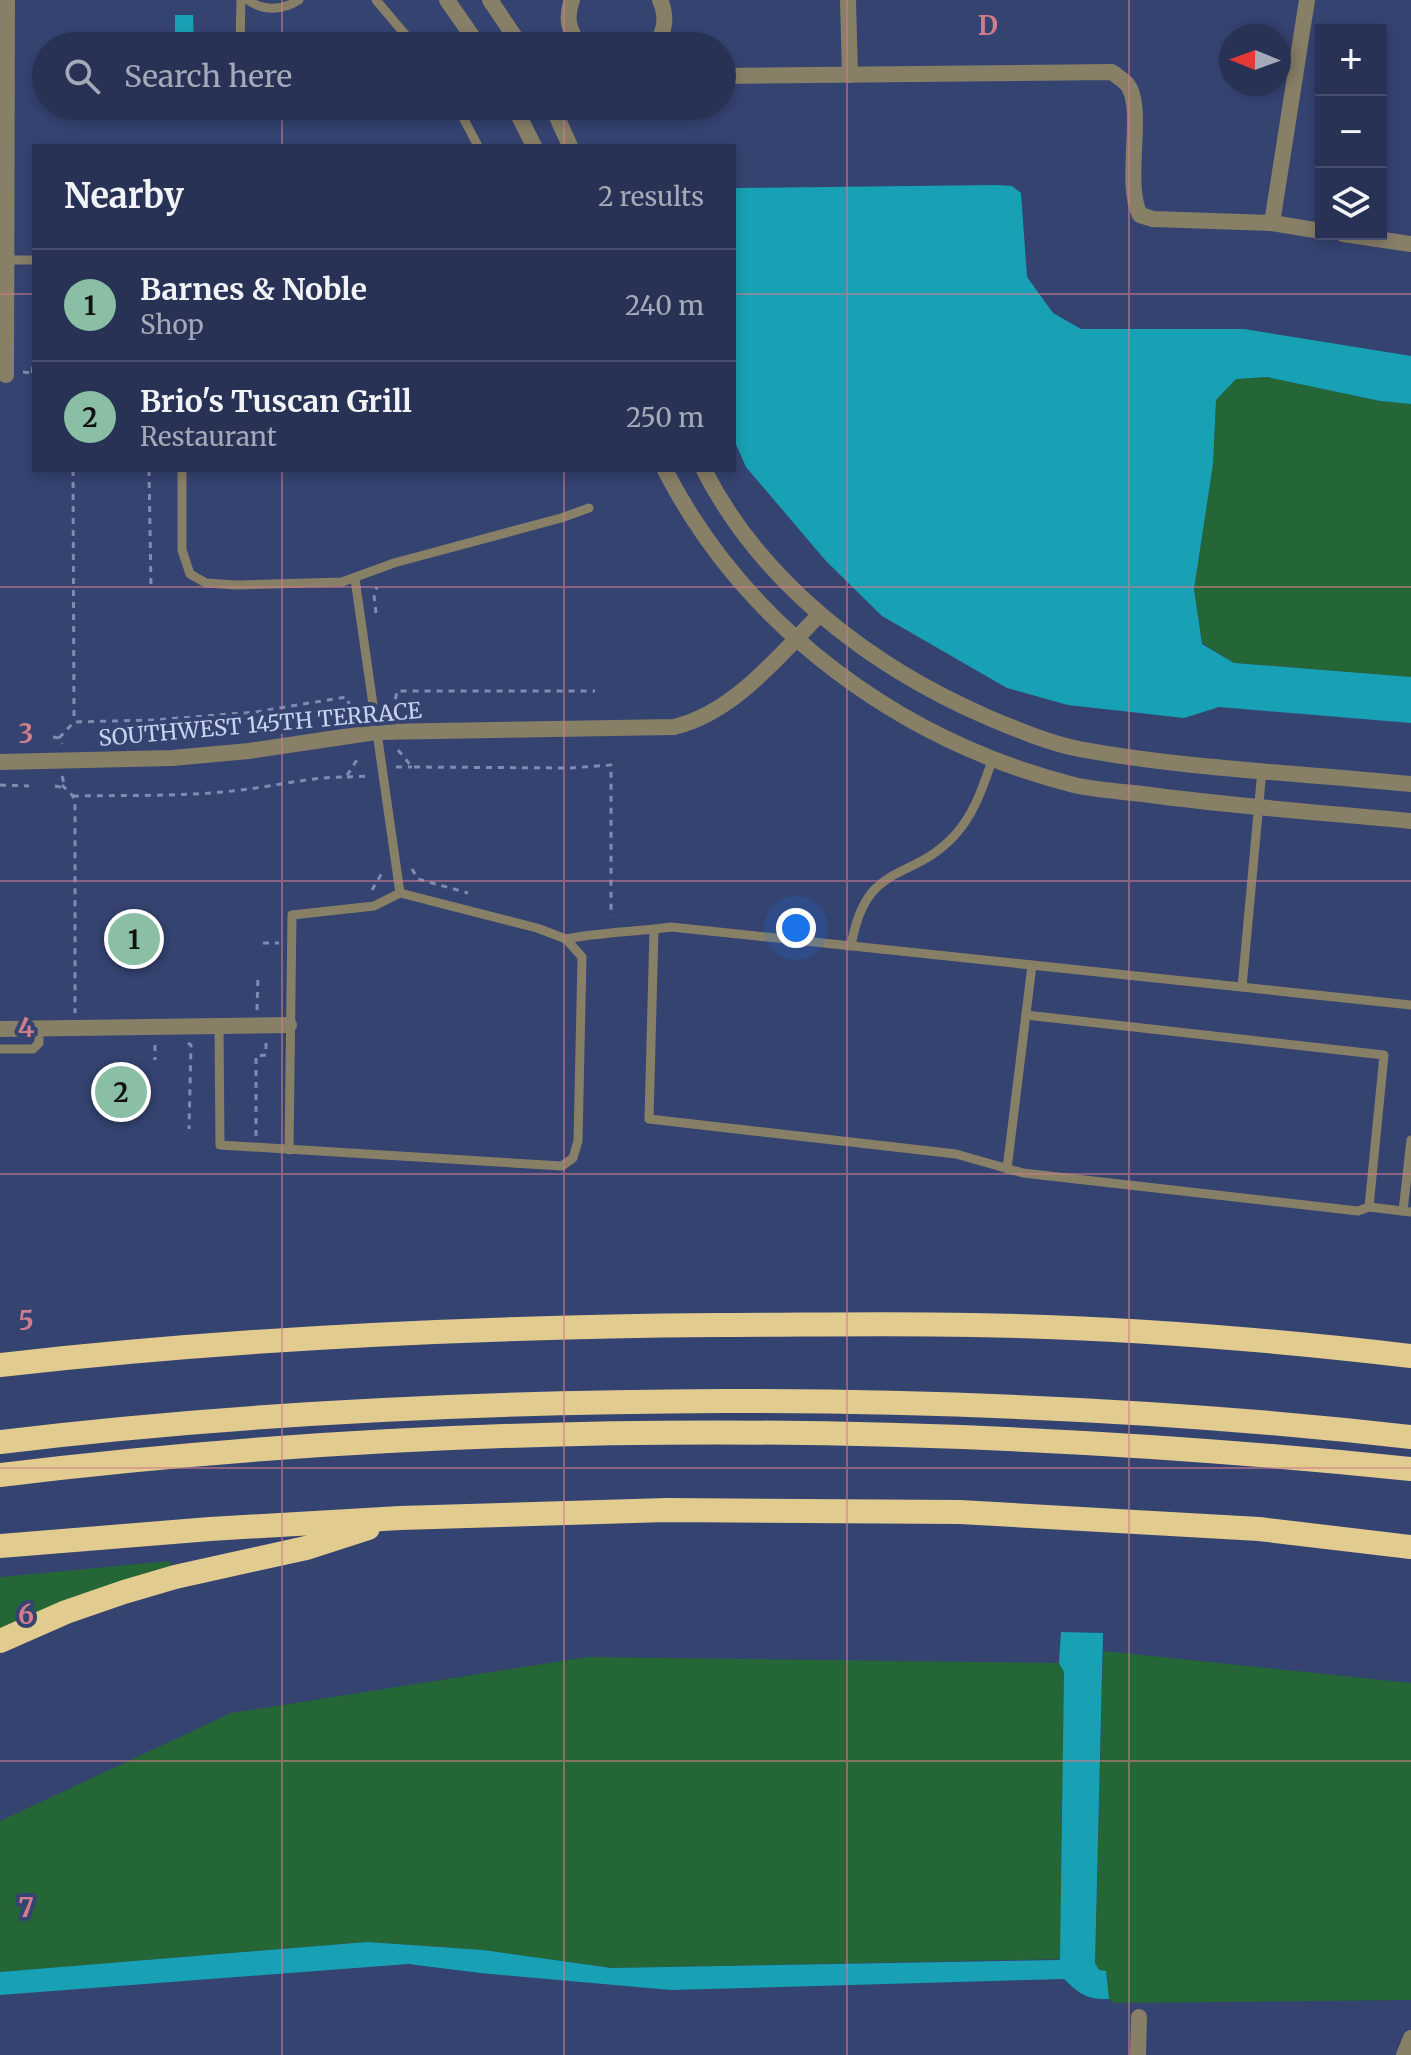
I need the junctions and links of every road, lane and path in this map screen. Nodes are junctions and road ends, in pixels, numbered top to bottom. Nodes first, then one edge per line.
1 (7, 0) edge
2 (241, 0) edge
3 (248, 0) edge
4 (299, 0) edge
5 (376, 0) edge
6 (447, 0) edge
7 (490, 0) edge
8 (572, 0) edge
9 (660, 0) edge
10 (848, 0) edge
11 (1307, 0) edge
12 (240, 32) edge
13 (403, 32) edge
14 (469, 32) edge
15 (512, 32) edge
16 (571, 32) edge
17 (661, 32) edge
18 (850, 75) junction
19 (736, 76) edge
20 (464, 120) edge
21 (521, 120) edge
22 (558, 120) edge
23 (477, 144) edge
24 (533, 144) edge
25 (569, 144) edge
26 (1272, 223) junction
27 (1315, 230) edge
28 (1384, 240) edge
29 (1411, 244) edge
30 (6, 260) junction
31 (32, 260) edge
32 (12, 374) joint
33 (32, 374) edge
34 (73, 472) edge
35 (149, 472) edge
36 (182, 472) edge
37 (666, 472) edge
38 (705, 472) edge
39 (589, 508) dead end
40 (355, 579) junction
41 (151, 586) dead end
42 (819, 615) junction
43 (795, 640) junction
44 (595, 691) dead end
45 (393, 711) dead end
46 (355, 716) dead end
47 (74, 722) junction
48 (376, 732) junction
49 (53, 737) dead end
50 (59, 738) junction
51 (62, 744) dead end
52 (398, 750) dead end
53 (360, 755) dead end
54 (993, 758) junction
55 (0, 762) edge
56 (396, 767) dead end
57 (412, 767) junction
58 (1262, 770) junction
59 (62, 776) dead end
60 (369, 776) dead end
61 (346, 777) junction
62 (1411, 784) edge
63 (0, 785) edge
64 (62, 785) junction
65 (29, 786) dead end
66 (55, 786) dead end
67 (73, 796) junction
68 (1259, 807) junction
69 (1411, 821) edge
70 (410, 865) dead end
71 (382, 869) dead end
72 (369, 893) dead end
73 (400, 893) junction
74 (468, 893) dead end
75 (611, 916) dead end
76 (654, 930) junction
77 (566, 939) junction
78 (851, 946) junction
79 (1032, 965) junction
80 (1242, 987) junction
81 (1411, 1005) edge
82 (1026, 1015) junction
83 (75, 1016) dead end
84 (289, 1025) junction
85 (219, 1026) junction
86 (0, 1029) edge
87 (39, 1029) junction
88 (154, 1041) dead end
89 (184, 1041) dead end
90 (266, 1043) dead end
91 (0, 1049) edge
92 (155, 1060) dead end
93 (189, 1129) dead end
94 (1411, 1140) edge
95 (256, 1147) junction
96 (289, 1150) junction
97 (1007, 1169) junction
98 (1369, 1207) junction
99 (1407, 1212) edge
100 (1411, 1356) edge
101 (7, 1362) edge
102 (1411, 1437) edge
103 (0, 1442) edge
104 (1411, 1469) edge
105 (0, 1475) edge
106 (400, 1518) junction
107 (0, 1546) edge
108 (1411, 1547) edge
109 (0, 1641) edge
110 (1139, 2017) dead end
111 (1411, 2038) edge
112 (1138, 2055) edge
113 (1404, 2055) edge

1 - 30 street
2 - 12 lane
3 - 4 lane
5 - 13 lane
6 - 14 street
7 - 15 street
8 - 16 street
9 - 17 street
10 - 18 street
11 - 26 street
18 - 19 street
18 - 26 street
20 - 23 lane
21 - 24 street
22 - 25 street
26 - 27 street
28 - 29 street
30 - 31 lane
30 - 32 street
32 - 33 path
34 - 47 path
35 - 41 path
36 - 40 lane
37 - 43 street
38 - 42 street
39 - 40 lane
40 - 48 lane
42 - 43 street, SOUTHWEST 145TH TERRACE
42 - 58 street
43 - 48 street, SOUTHWEST 145TH TERRACE
43 - 54 street
44 - 45 path
46 - 47 path
47 - 50 path
48 - 55 street, SOUTHWEST 145TH TERRACE
48 - 73 lane
49 - 50 path
50 - 51 path
52 - 57 path
53 - 61 path
54 - 68 street
54 - 78 lane
56 - 57 path
57 - 75 path
58 - 62 street
58 - 68 lane
59 - 64 path
60 - 61 path
61 - 67 path
63 - 65 path
64 - 66 path
64 - 67 path
67 - 83 path
68 - 69 street
68 - 80 lane
70 - 74 path
71 - 72 path
73 - 77 lane
73 - 84 lane
76 - 77 lane
76 - 78 lane
76 - 97 lane
77 - 96 lane
78 - 79 lane
79 - 80 lane
79 - 82 lane
80 - 81 lane
82 - 97 lane
82 - 98 lane
84 - 85 street
84 - 96 lane
85 - 87 street
85 - 95 lane
86 - 87 street
87 - 91 lane
88 - 92 path
89 - 93 path
90 - 95 path
94 - 99 lane
95 - 96 lane
97 - 98 lane
98 - 99 lane
100 - 101 highway
102 - 103 highway
104 - 105 highway
106 - 107 highway
106 - 108 highway
106 - 109 highway
110 - 112 street
111 - 113 street

